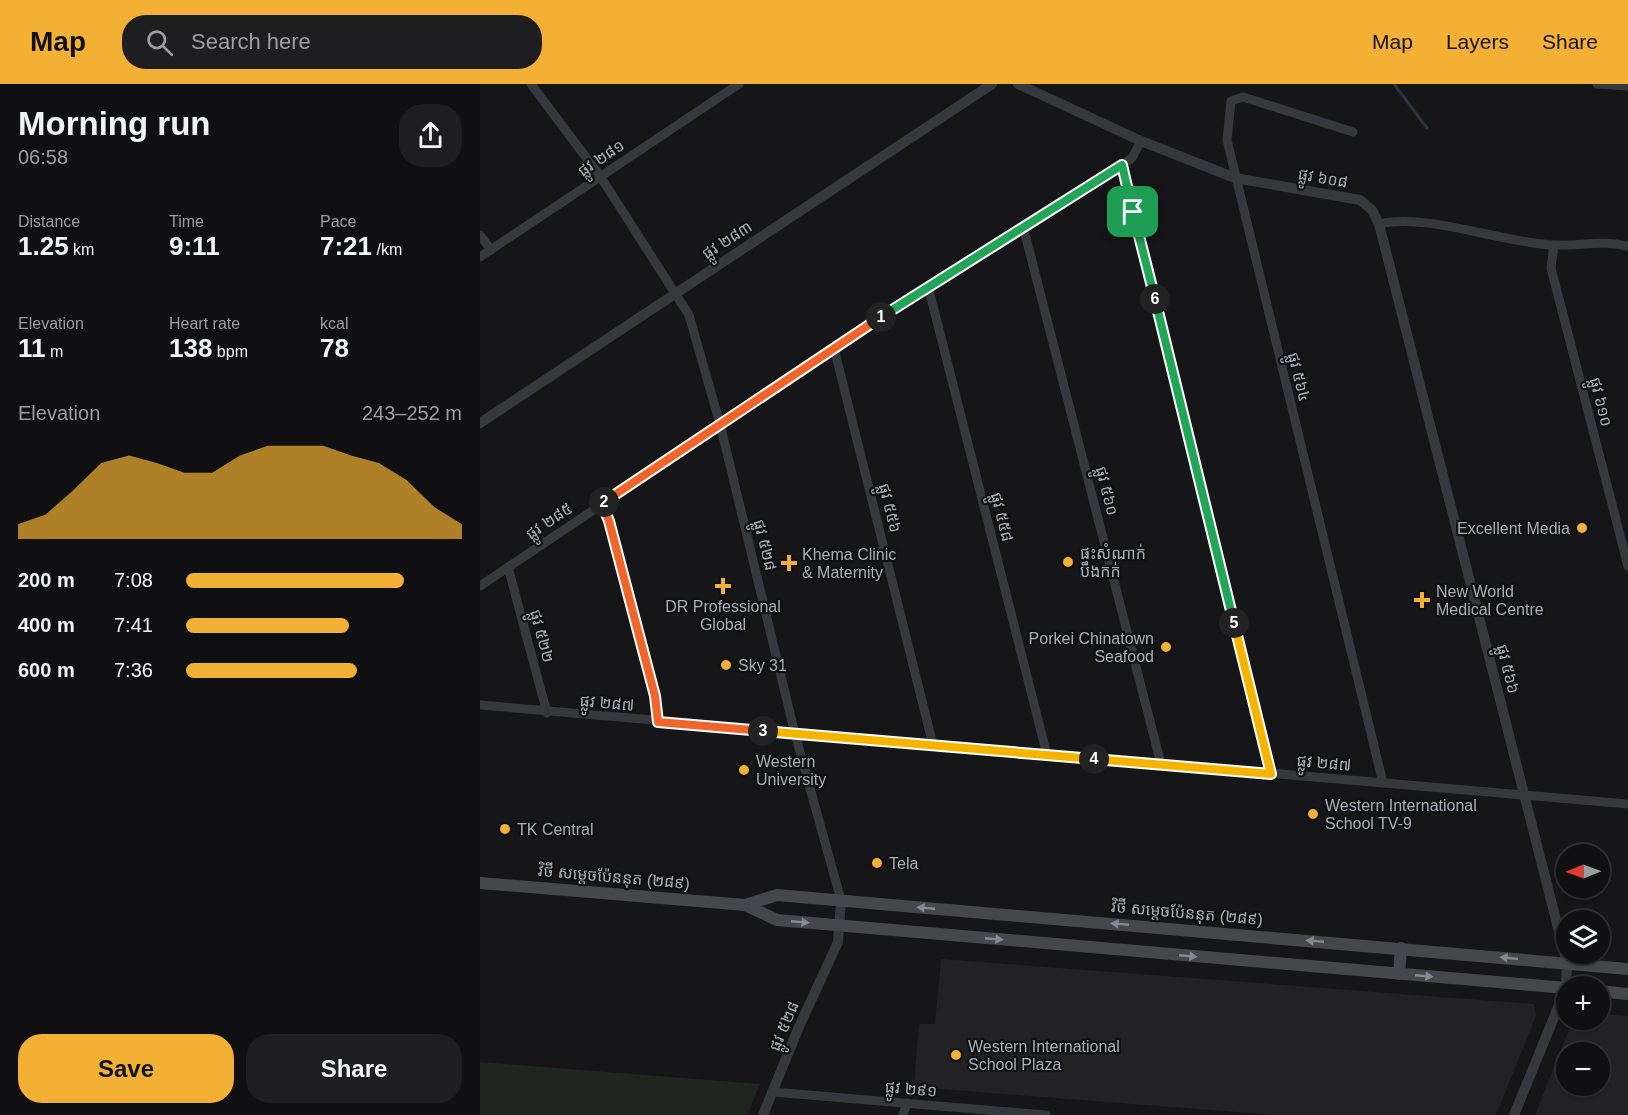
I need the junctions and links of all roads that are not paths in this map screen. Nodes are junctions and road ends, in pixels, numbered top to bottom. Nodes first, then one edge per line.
1 (531, 84) edge
2 (739, 84) edge
3 (992, 84) edge
4 (1018, 84) edge
5 (1597, 84) edge
6 (1628, 86) edge
7 (1353, 132) dead end
8 (1141, 141) junction
9 (1122, 165) junction
10 (600, 176) junction
11 (1234, 178) junction
12 (1379, 224) junction
13 (1023, 226) junction
14 (480, 235) edge
15 (1554, 245) junction
16 (1628, 246) edge
17 (491, 250) junction
18 (480, 257) edge
19 (928, 286) junction
20 (676, 291) junction
21 (834, 348) junction
22 (480, 423) edge
23 (720, 424) junction
24 (602, 504) junction
25 (1628, 566) edge
26 (508, 567) junction
27 (480, 586) edge
28 (480, 705) edge
29 (547, 713) junction
30 (658, 722) junction
31 (795, 734) junction
32 (933, 745) junction
33 (1047, 755) junction
34 (1161, 764) junction
35 (1271, 774) junction
36 (1383, 783) junction
37 (1524, 795) junction
38 (1628, 804) edge
39 (480, 883) edge
40 (841, 900) junction
41 (745, 905) junction
42 (1556, 920) edge
43 (839, 925) junction
44 (1401, 948) junction
45 (1556, 962) edge
46 (1577, 964) edge
47 (1628, 969) edge
48 (1399, 974) junction
49 (1556, 987) edge
50 (1610, 992) edge
51 (1628, 994) edge
52 (1556, 1012) edge
53 (772, 1092) junction
54 (907, 1103) junction
55 (1019, 1114) edge
56 (763, 1115) edge
57 (903, 1115) edge
58 (1046, 1115) edge
59 (1514, 1115) edge

1 - 10 street, ផ្លូវ ៥២៨
2 - 10 street, ផ្លូវ ២៨១
3 - 20 street, ផ្លូវ ២៨៣
4 - 8 street, ផ្លូវ ៦០៨
5 - 6 street
7 - 11 street, ផ្លូវ ៥៦៤
8 - 9 street, ផ្លូវ ២៨៥
8 - 11 street, ផ្លូវ ៦០៨
9 - 13 street, ផ្លូវ ២៨៥
9 - 35 street
10 - 17 street, ផ្លូវ ២៨១
10 - 20 street, ផ្លូវ ៥២៨
11 - 12 street, ផ្លូវ ៦០៨
11 - 36 street, ផ្លូវ ៥៦៤
12 - 15 street
12 - 37 street, ផ្លូវ ៥៦៦
13 - 19 street, ផ្លូវ ២៨៥
13 - 34 street, ផ្លូវ ៥៦០
14 - 17 street
15 - 16 street
15 - 25 street, ផ្លូវ ៦១០
17 - 18 street, ផ្លូវ ២៨១
19 - 21 street, ផ្លូវ ២៨៥
19 - 33 street, ផ្លូវ ៥៥៨
20 - 22 street, ផ្លូវ ២៨៣
20 - 23 street, ផ្លូវ ៥២៨
21 - 23 street, ផ្លូវ ២៨៥
21 - 32 street, ផ្លូវ ៥៥៦
23 - 24 street, ផ្លូវ ២៨៥
23 - 31 street, ផ្លូវ ៥២៨
24 - 26 street, ផ្លូវ ២៨៥
24 - 30 street
26 - 27 street, ផ្លូវ ២៨៥
26 - 29 street, ផ្លូវ ៥២២
28 - 29 street, ផ្លូវ ២៨៧
29 - 30 street, ផ្លូវ ២៨៧
30 - 31 street, ផ្លូវ ២៨៧
31 - 32 street, ផ្លូវ ២៨៧
31 - 40 street, ផ្លូវ ៥២៨
32 - 33 street, ផ្លូវ ២៨៧
33 - 34 street, ផ្លូវ ២៨៧
34 - 35 street, ផ្លូវ ២៨៧
35 - 36 street, ផ្លូវ ២៨៧
36 - 37 street, ផ្លូវ ២៨៧
37 - 38 street, ផ្លូវ ២៨៧
37 - 42 street, ផ្លូវ ៥៦៦
39 - 41 main road, វិថី សម្តេចប៉ែននុត (២៨៩)
40 - 41 main road, វិថី សម្តេចប៉ែននុត (២៨៩)
40 - 43 street, ផ្លូវ ៥២៨
44 -> 40 main road, វិថី សម្តេចប៉ែននុត (២៨៩)
41 -> 43 main road, វិថី សម្តេចប៉ែននុត (២៨៩)
43 -> 48 main road, វិថី សម្តេចប៉ែននុត (២៨៩)
43 - 53 street, ផ្លូវ ៥២៨
45 -> 44 main road, វិថី សម្តេចប៉ែននុត (២៨៩)
44 - 48 main road
46 - 47 main road, វិថី សម្តេចប៉ែននុត (២៨៩)
48 -> 49 main road, វិថី សម្តេចប៉ែននុត (២៨៩)
50 - 51 main road
52 - 59 street, ផ្លូវ ៥៦៦
53 - 54 street, ផ្លូវ ២៩១
53 - 56 street, ផ្លូវ ៥២៨
54 - 55 street, ផ្លូវ ២៩១
54 - 57 street
55 - 58 street, ផ្លូវ ២៩១

